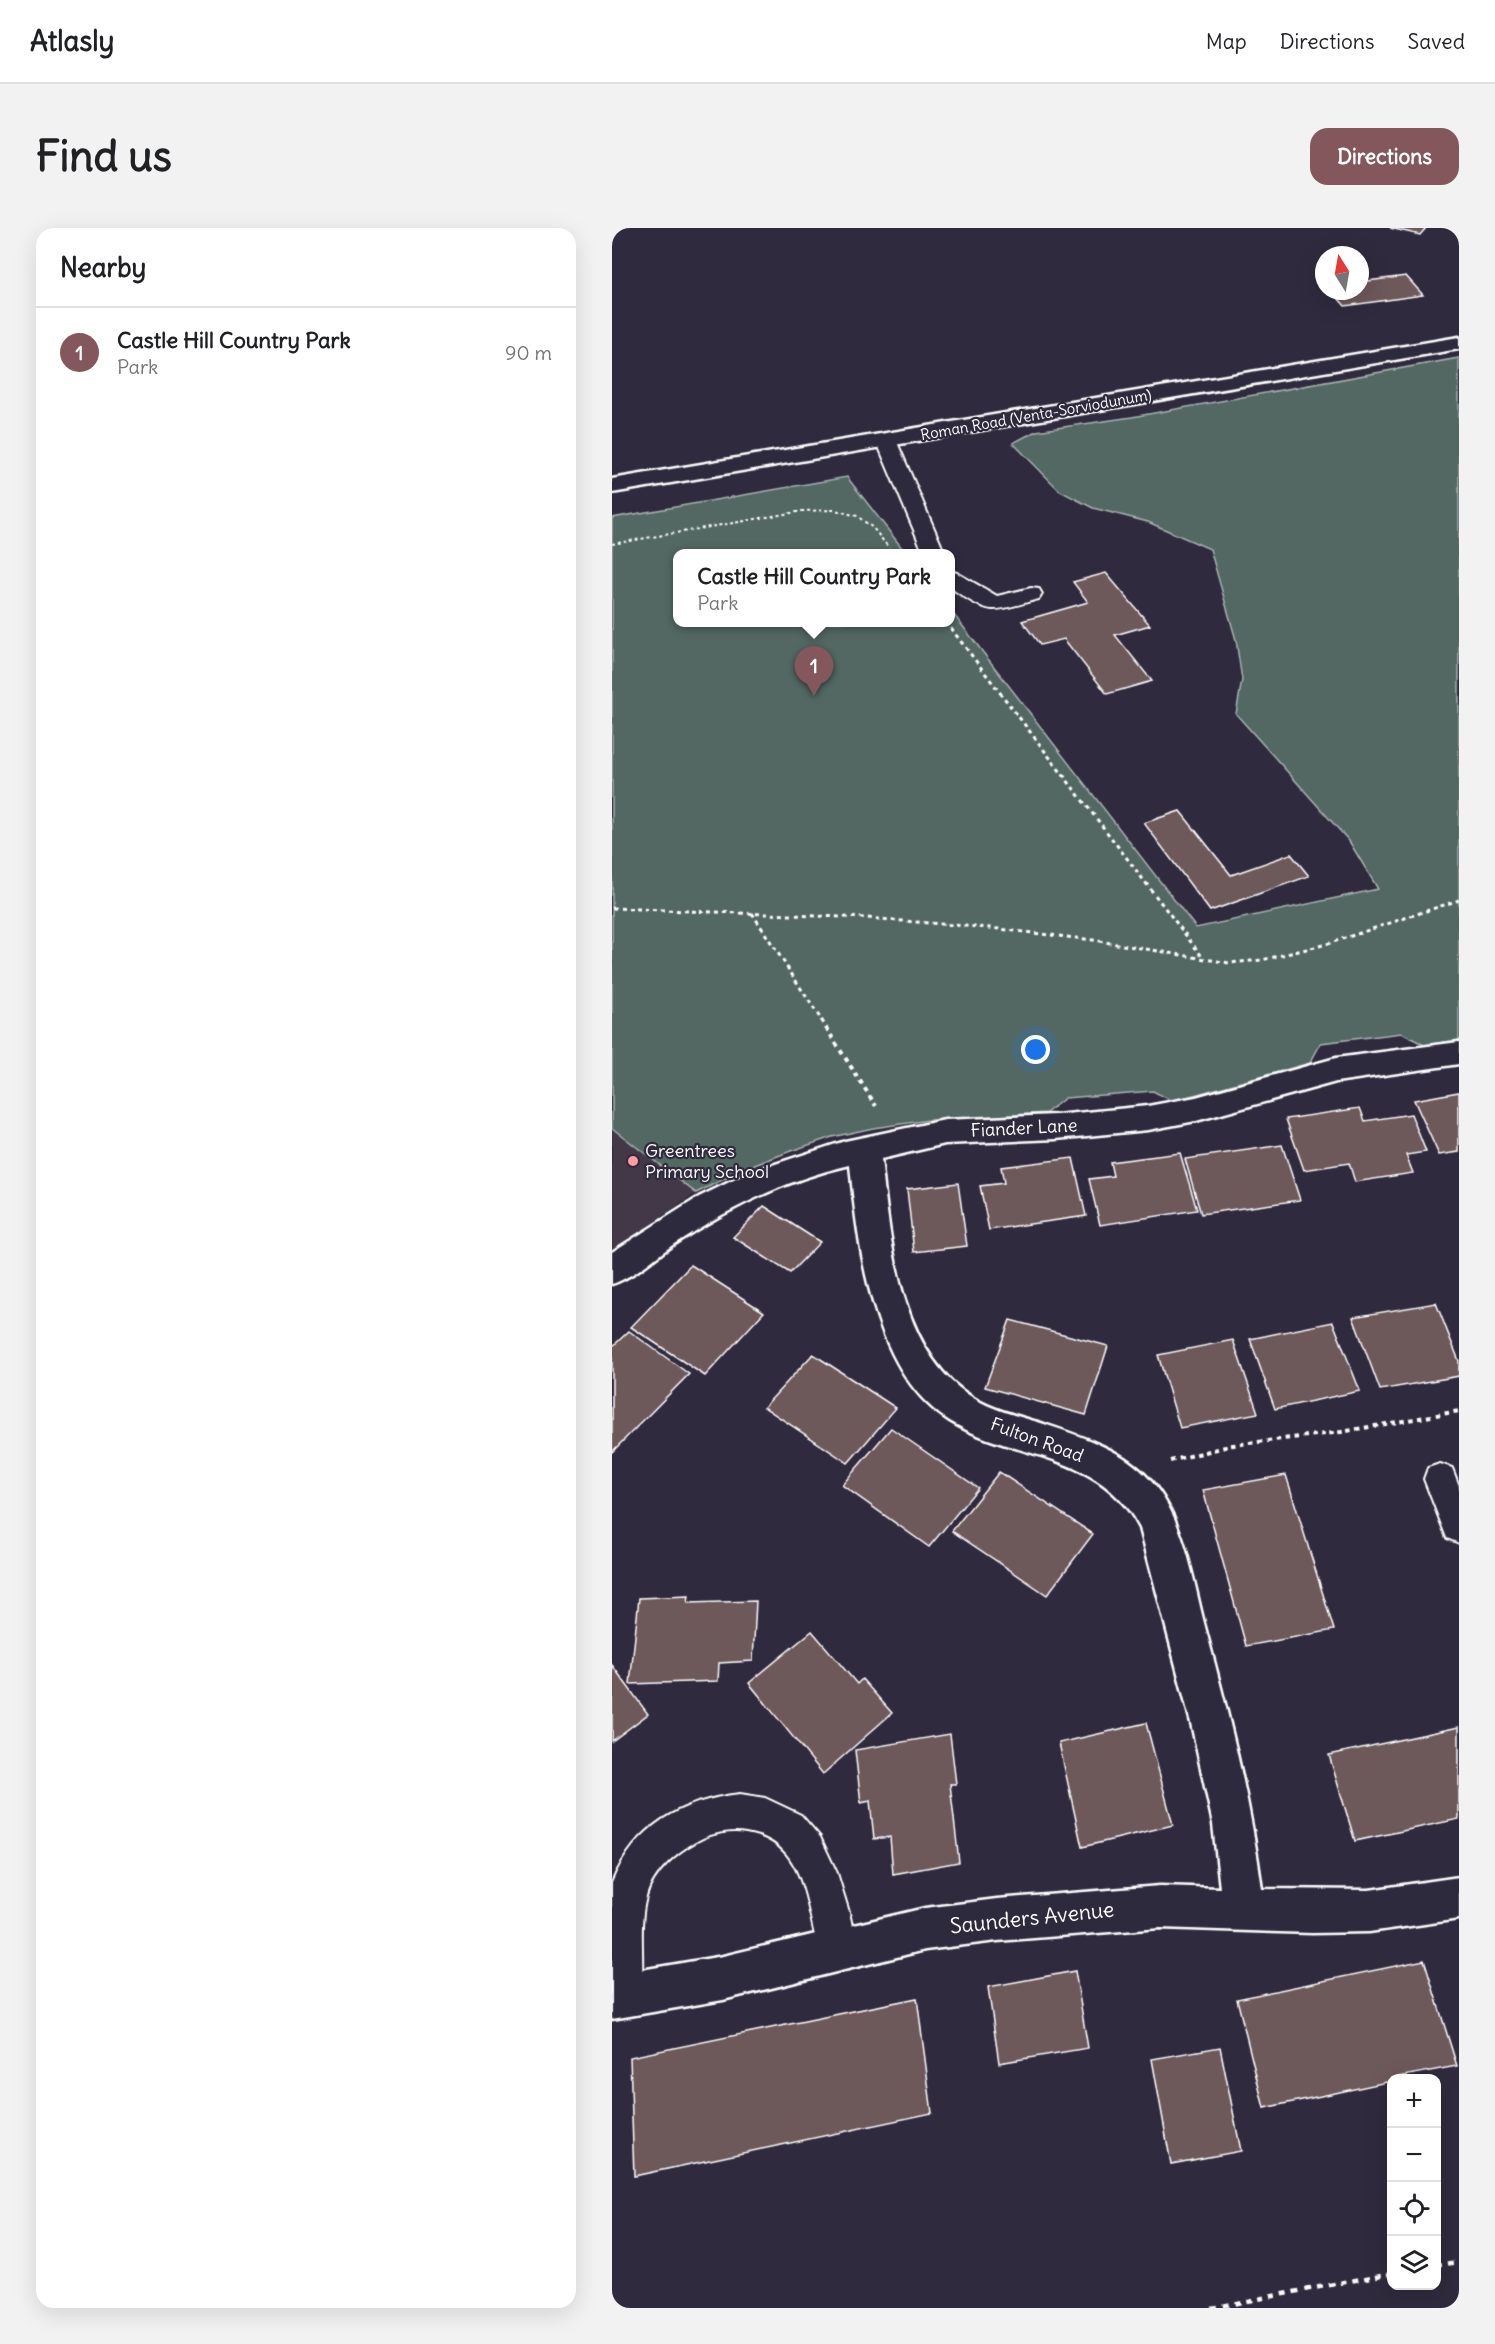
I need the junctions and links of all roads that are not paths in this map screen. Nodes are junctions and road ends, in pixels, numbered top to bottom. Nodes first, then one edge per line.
1 (1459, 343) edge
2 (886, 440) junction
3 (612, 486) edge
4 (933, 549) edge
5 (955, 581) edge
6 (1031, 594) dead end
7 (1459, 1053) edge
8 (864, 1149) junction
9 (612, 1270) edge
10 (1440, 1479) dead end
11 (1459, 1527) edge
12 (1459, 1898) edge
13 (1242, 1909) junction
14 (838, 1950) junction
15 (617, 1997) edge

1 - 2 street, Roman Road (Venta-Sorviodunum)
2 - 3 street, Roman Road (Venta-Sorviodunum)
2 - 4 lane
5 - 6 lane
7 - 8 street, Fiander Lane
8 - 9 street, Fiander Lane
8 - 13 street, Fulton Road
10 - 11 lane
12 - 13 street, Saunders Avenue
13 - 14 street, Saunders Avenue
14 - 15 street, Saunders Avenue
14 - 15 lane

